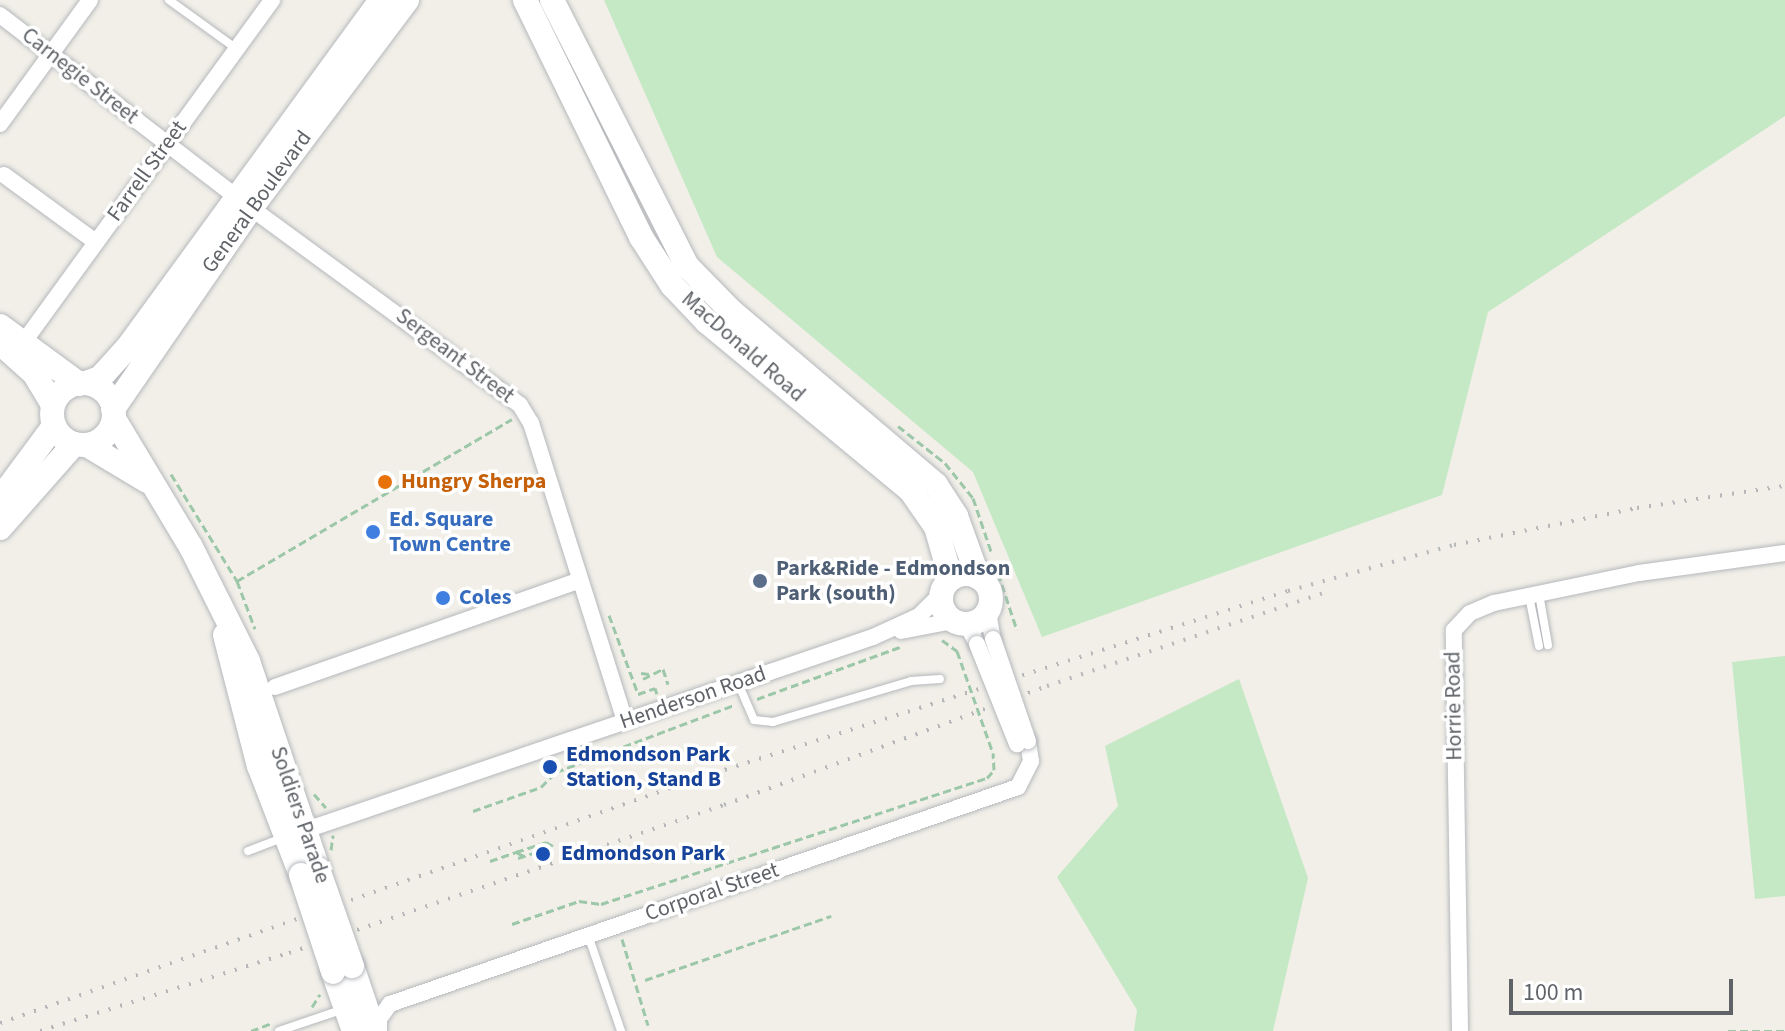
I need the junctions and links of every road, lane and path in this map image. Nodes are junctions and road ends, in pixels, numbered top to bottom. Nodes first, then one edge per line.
1 (90, 0) edge
2 (169, 0) edge
3 (272, 0) edge
4 (381, 0) edge
5 (407, 0) edge
6 (525, 0) edge
7 (552, 0) edge
8 (0, 15) edge
9 (237, 49) junction
10 (53, 53) junction
11 (0, 124) edge
12 (167, 145) junction
13 (2, 173) edge
14 (243, 202) junction
15 (96, 242) junction
16 (674, 246) junction
17 (652, 258) junction
18 (0, 326) edge
19 (12, 343) edge
20 (82, 384) junction
21 (525, 411) junction
22 (114, 414) junction
23 (54, 415) junction
24 (894, 422) dead end
25 (80, 444) junction
26 (149, 482) junction
27 (0, 499) edge
28 (0, 528) edge
29 (1785, 553) edge
30 (978, 577) junction
31 (237, 581) dead end
32 (578, 581) junction
33 (946, 586) junction
34 (1534, 595) junction
35 (1017, 630) dead end
36 (972, 632) junction
37 (873, 637) junction
38 (932, 638) dead end
39 (904, 645) dead end
40 (1543, 645) dead end
41 (642, 676) dead end
42 (940, 679) dead end
43 (738, 683) junction
44 (668, 684) dead end
45 (275, 687) dead end
46 (745, 701) junction
47 (625, 721) junction
48 (473, 811) dead end
49 (296, 834) junction
50 (553, 846) dead end
51 (248, 851) dead end
52 (516, 852) junction
53 (536, 852) dead end
54 (524, 856) junction
55 (518, 858) dead end
56 (490, 861) dead end
57 (617, 899) junction
58 (831, 916) dead end
59 (624, 922) junction
60 (512, 924) dead end
61 (588, 934) junction
62 (340, 976) junction
63 (645, 980) dead end
64 (390, 1004) junction
65 (308, 1010) dead end
66 (279, 1020) dead end
67 (350, 1020) edge
68 (648, 1025) dead end
69 (251, 1031) edge
70 (279, 1031) edge
71 (376, 1031) edge
72 (621, 1031) edge
73 (1460, 1031) edge
74 (1728, 1031) edge
75 (1785, 1031) edge

1 - 10 street
2 - 9 lane
3 - 9 street, Farrell Street
4 - 14 street
5 - 14 street, General Boulevard
6 - 17 street, MacDonald Road
7 - 16 street, MacDonald Road
8 - 10 street, Carnegie Street
9 - 12 street, Farrell Street
10 - 11 street
10 - 12 street, Carnegie Street
12 - 14 street, Carnegie Street
12 - 15 street, Farrell Street
13 - 15 street
14 - 20 street
14 - 21 street, Sergeant Street
14 - 22 street, General Boulevard
15 - 19 street, Farrell Street
16 - 17 street
16 - 30 street, MacDonald Road
17 - 33 street, MacDonald Road
18 - 19 street
19 - 20 street
19 - 23 street
20 - 22 street
20 - 23 street
21 - 31 path
21 - 32 street, Sergeant Street
22 - 25 street
22 - 26 street, Soldiers Parade
23 - 25 street
23 - 27 street
24 - 35 path
25 - 26 street, Soldiers Parade
25 - 28 street
26 - 49 street, Soldiers Parade
29 - 34 street, Horrie Road
30 - 33 street
30 - 36 street
32 - 45 street
32 - 47 street, Sergeant Street
33 - 36 street
33 - 37 street, Henderson Road
34 - 40 lane
34 - 73 street, Horrie Road
36 - 37 street, Henderson Road
36 - 59 street, Corporal Street, bridge
37 - 43 street, Henderson Road
38 - 57 path, bridge
39 - 46 path
41 - 44 path
42 - 46 lane
43 - 46 lane
43 - 47 street, Henderson Road
46 - 48 path
47 - 49 street, Henderson Road
49 - 51 lane
49 - 62 street, Soldiers Parade, bridge
50 - 52 path
52 - 54 path
52 - 56 path
53 - 54 path
54 - 55 path
57 - 59 path
57 - 60 path
58 - 63 path
59 - 61 street, Corporal Street
59 - 68 path
61 - 64 street, Corporal Street
61 - 72 lane
62 - 64 street
62 - 65 path
62 - 67 street, Soldiers Parade
62 - 71 street, Soldiers Parade
64 - 71 street
66 - 69 path
67 - 70 lane
74 - 75 path

